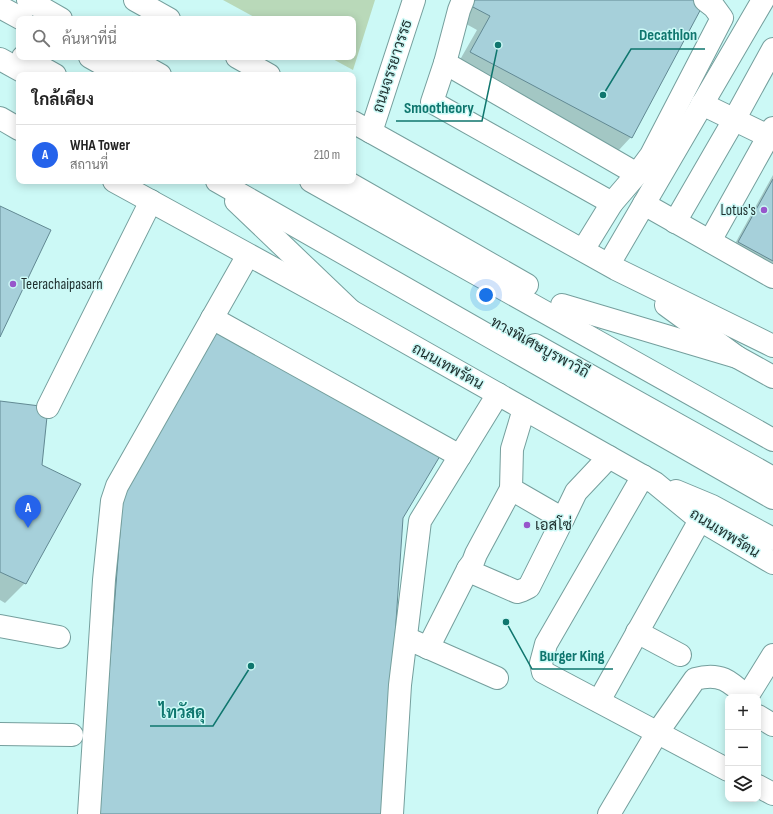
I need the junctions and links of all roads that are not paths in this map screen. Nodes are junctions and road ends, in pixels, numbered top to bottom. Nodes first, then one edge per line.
1 (28, 0) edge
2 (135, 0) edge
3 (414, 0) edge
4 (463, 0) edge
5 (705, 0) edge
6 (756, 3) edge
7 (0, 7) edge
8 (16, 16) edge
9 (56, 16) edge
10 (164, 16) edge
11 (0, 44) edge
12 (773, 49) edge
13 (16, 53) edge
14 (0, 59) edge
15 (28, 60) edge
16 (95, 60) edge
17 (133, 60) edge
18 (242, 60) edge
19 (445, 63) junction
20 (24, 72) edge
21 (50, 72) edge
22 (117, 72) edge
23 (155, 72) edge
24 (264, 72) edge
25 (702, 104) junction
26 (0, 118) edge
27 (734, 120) junction
28 (16, 127) edge
29 (362, 127) edge
30 (771, 132) edge
31 (637, 174) junction
32 (120, 184) edge
33 (219, 184) edge
34 (221, 184) edge
35 (249, 184) edge
36 (316, 184) edge
37 (350, 184) edge
38 (151, 201) junction
39 (612, 203) junction
40 (644, 204) junction
41 (675, 222) junction
42 (710, 242) junction
43 (583, 250) junction
44 (248, 255) junction
45 (613, 266) junction
46 (773, 277) edge
47 (562, 305) junction
48 (351, 311) junction
49 (212, 318) junction
50 (773, 346) edge
51 (737, 357) junction
52 (773, 378) edge
53 (498, 394) junction
54 (48, 407) dead end
55 (524, 409) junction
56 (773, 425) edge
57 (773, 440) edge
58 (460, 456) junction
59 (609, 457) junction
60 (773, 478) edge
61 (649, 479) junction
62 (511, 489) junction
63 (773, 498) edge
64 (563, 519) junction
65 (700, 520) junction
66 (773, 539) edge
67 (773, 563) edge
68 (468, 570) junction
69 (0, 626) edge
70 (638, 632) junction
71 (59, 637) dead end
72 (406, 638) junction
73 (428, 648) junction
74 (680, 655) dead end
75 (770, 667) edge
76 (497, 678) dead end
77 (744, 694) edge
78 (749, 694) edge
79 (599, 701) junction
80 (761, 718) edge
81 (773, 725) edge
82 (657, 733) junction
83 (0, 734) edge
84 (72, 735) dead end
85 (725, 768) edge
86 (761, 788) edge
87 (773, 794) edge
88 (89, 814) edge
89 (392, 814) edge
90 (608, 814) edge

1 - 9 main road
2 - 10 main road
3 - 29 main road, ถนนจรรยาวรรธ
4 - 19 main road
5 - 31 main road
6 - 25 main road
7 - 8 main road
11 - 13 main road
12 - 27 main road
14 - 20 main road
15 - 21 main road
16 - 22 main road
17 - 23 main road
18 - 24 main road
19 - 31 main road
19 - 39 main road
25 - 27 main road
25 - 40 main road
26 - 28 main road
27 - 30 main road
27 - 41 main road
29 - 43 main road
30 - 42 main road
31 - 39 main road
32 - 38 main road, ถนนเทพรัตน
33 - 48 main road
34 - 63 main road
35 - 60 main road, ทางพิเศษบูรพาวิถี
36 - 57 main road
37 - 47 main road
38 - 44 main road, ถนนเทพรัตน
38 - 54 main road
39 - 43 main road
40 - 41 main road
40 - 45 main road
41 - 42 main road
42 - 46 main road
43 - 45 main road
44 - 48 main road, ถนนเทพรัตน
44 - 49 main road
45 - 50 main road
45 - 51 main road
47 - 51 main road
47 - 56 main road
48 - 53 main road, ถนนเทพรัตน
49 - 58 main road
49 - 88 main road
51 - 52 main road
53 - 55 main road, ถนนเทพรัตน
53 - 58 main road
55 - 59 main road, ถนนเทพรัตน
55 - 62 main road
58 - 72 main road
59 - 61 main road, ถนนเทพรัตน
59 - 64 main road
61 - 65 main road, ถนนเทพรัตน
61 - 66 main road
61 - 79 main road
62 - 64 main road
62 - 68 main road
64 - 68 main road
65 - 67 main road, ถนนเทพรัตน
65 - 70 main road
68 - 73 main road
69 - 71 main road
70 - 74 main road
70 - 79 main road
72 - 73 main road
72 - 89 main road
73 - 76 main road
75 - 78 main road
77 - 82 main road
79 - 82 main road
80 - 81 main road
82 - 85 main road
82 - 90 main road
83 - 84 main road
86 - 87 main road

